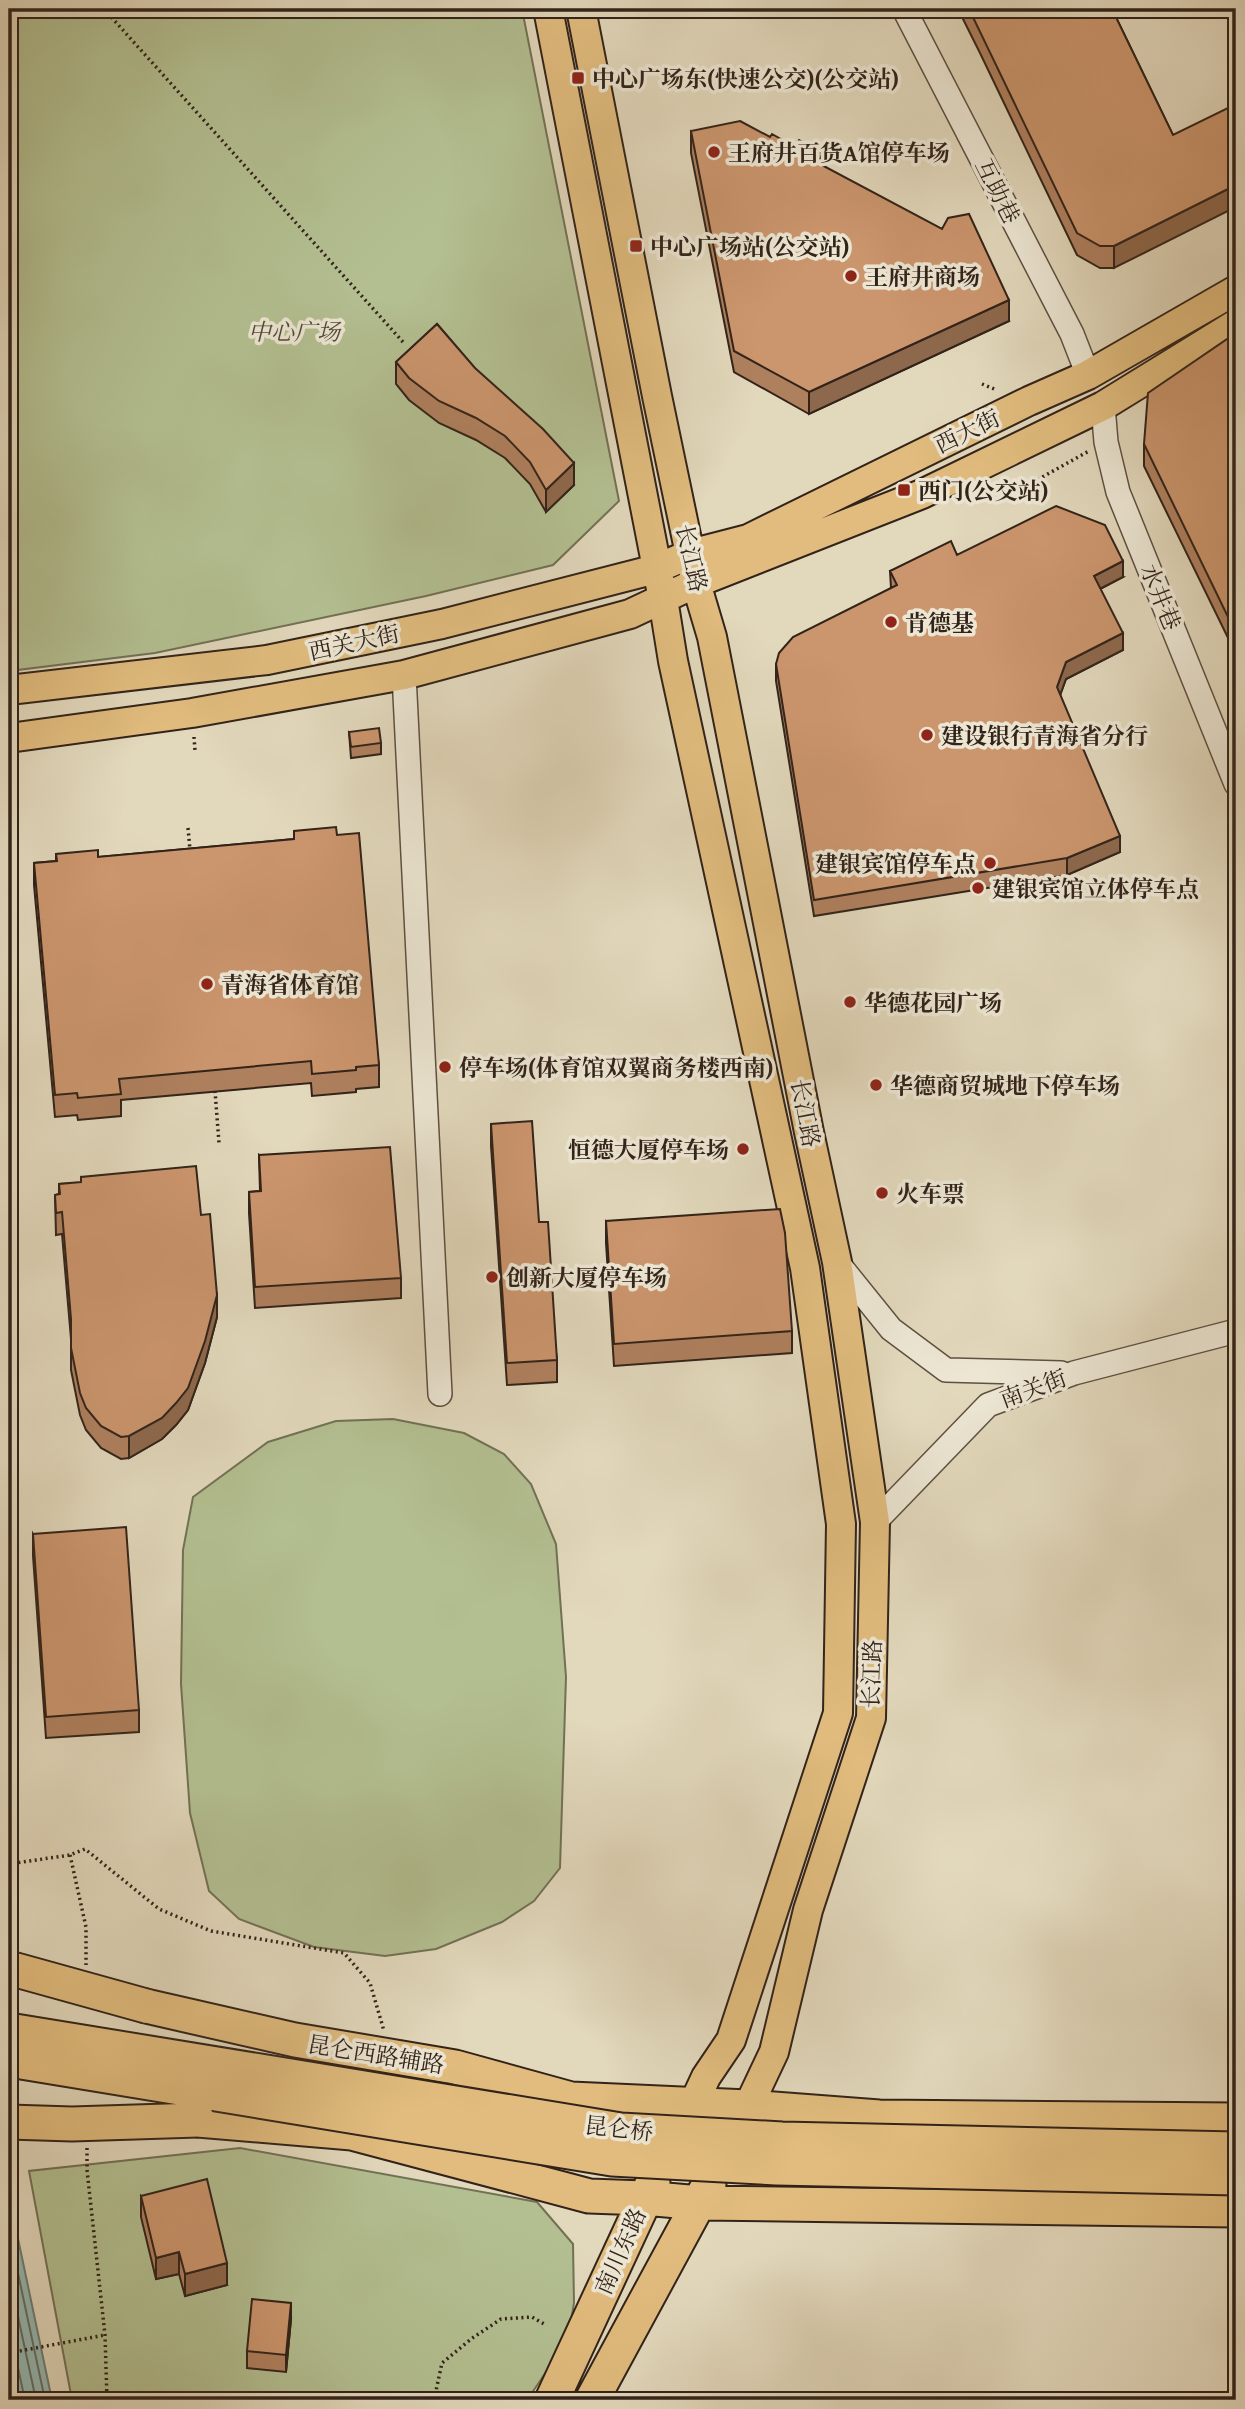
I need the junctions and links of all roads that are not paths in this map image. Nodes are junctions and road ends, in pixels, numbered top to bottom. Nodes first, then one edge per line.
1 (548, 9) edge
2 (582, 9) edge
3 (904, 9) edge
4 (1236, 290) edge
5 (1236, 324) edge
6 (1088, 374) junction
7 (1103, 405) junction
8 (690, 554) junction
9 (656, 569) junction
10 (696, 583) junction
11 (663, 599) junction
12 (404, 675) junction
13 (9, 690) edge
14 (9, 738) edge
15 (1236, 784) edge
16 (837, 1262) junction
17 (1236, 1331) edge
18 (1074, 1373) junction
19 (440, 1394) dead end
20 (874, 1522) junction
21 (9, 1968) edge
22 (9, 2030) edge
23 (9, 2060) edge
24 (693, 2105) junction
25 (748, 2107) junction
26 (1236, 2120) edge
27 (9, 2122) edge
28 (1236, 2149) edge
29 (1236, 2178) edge
30 (644, 2198) junction
31 (700, 2203) junction
32 (1236, 2210) edge
33 (552, 2400) edge
34 (592, 2400) edge

1 - 9 main road, 长江路
2 - 8 main road, 长江路
3 - 6 street, 互助巷
4 - 6 main road, 西大街
5 - 7 main road, 西大街
6 - 8 main road, 西大街
7 - 10 main road, 西大街
7 - 15 street, 水井巷
8 - 9 main road, 西关大街
8 - 10 main road, 长江路
9 - 11 main road, 长江路
9 - 13 main road, 西关大街
10 - 11 main road, 西大街
10 - 16 main road, 长江路
11 - 12 main road, 西大街
11 - 24 main road, 长江路
12 - 14 main road, 西大街
12 - 19 street
16 - 18 street
16 - 20 main road, 长江路
17 - 18 street, 南关街
18 - 20 street, 南关街
20 - 25 main road, 长江路
21 - 24 highway, 昆仑西路辅路, bridge
22 - 28 highway, 昆仑桥, bridge
23 - 29 highway, 昆仑桥, bridge
24 - 25 highway, 昆仑西路辅路
24 - 30 highway, 南川东路
25 - 26 highway, 昆仑西路辅路
25 - 31 highway, 长江路
27 - 30 highway, bridge
30 - 31 highway
30 - 33 highway, 南川东路
31 - 32 highway
31 - 34 highway, 南川东路

